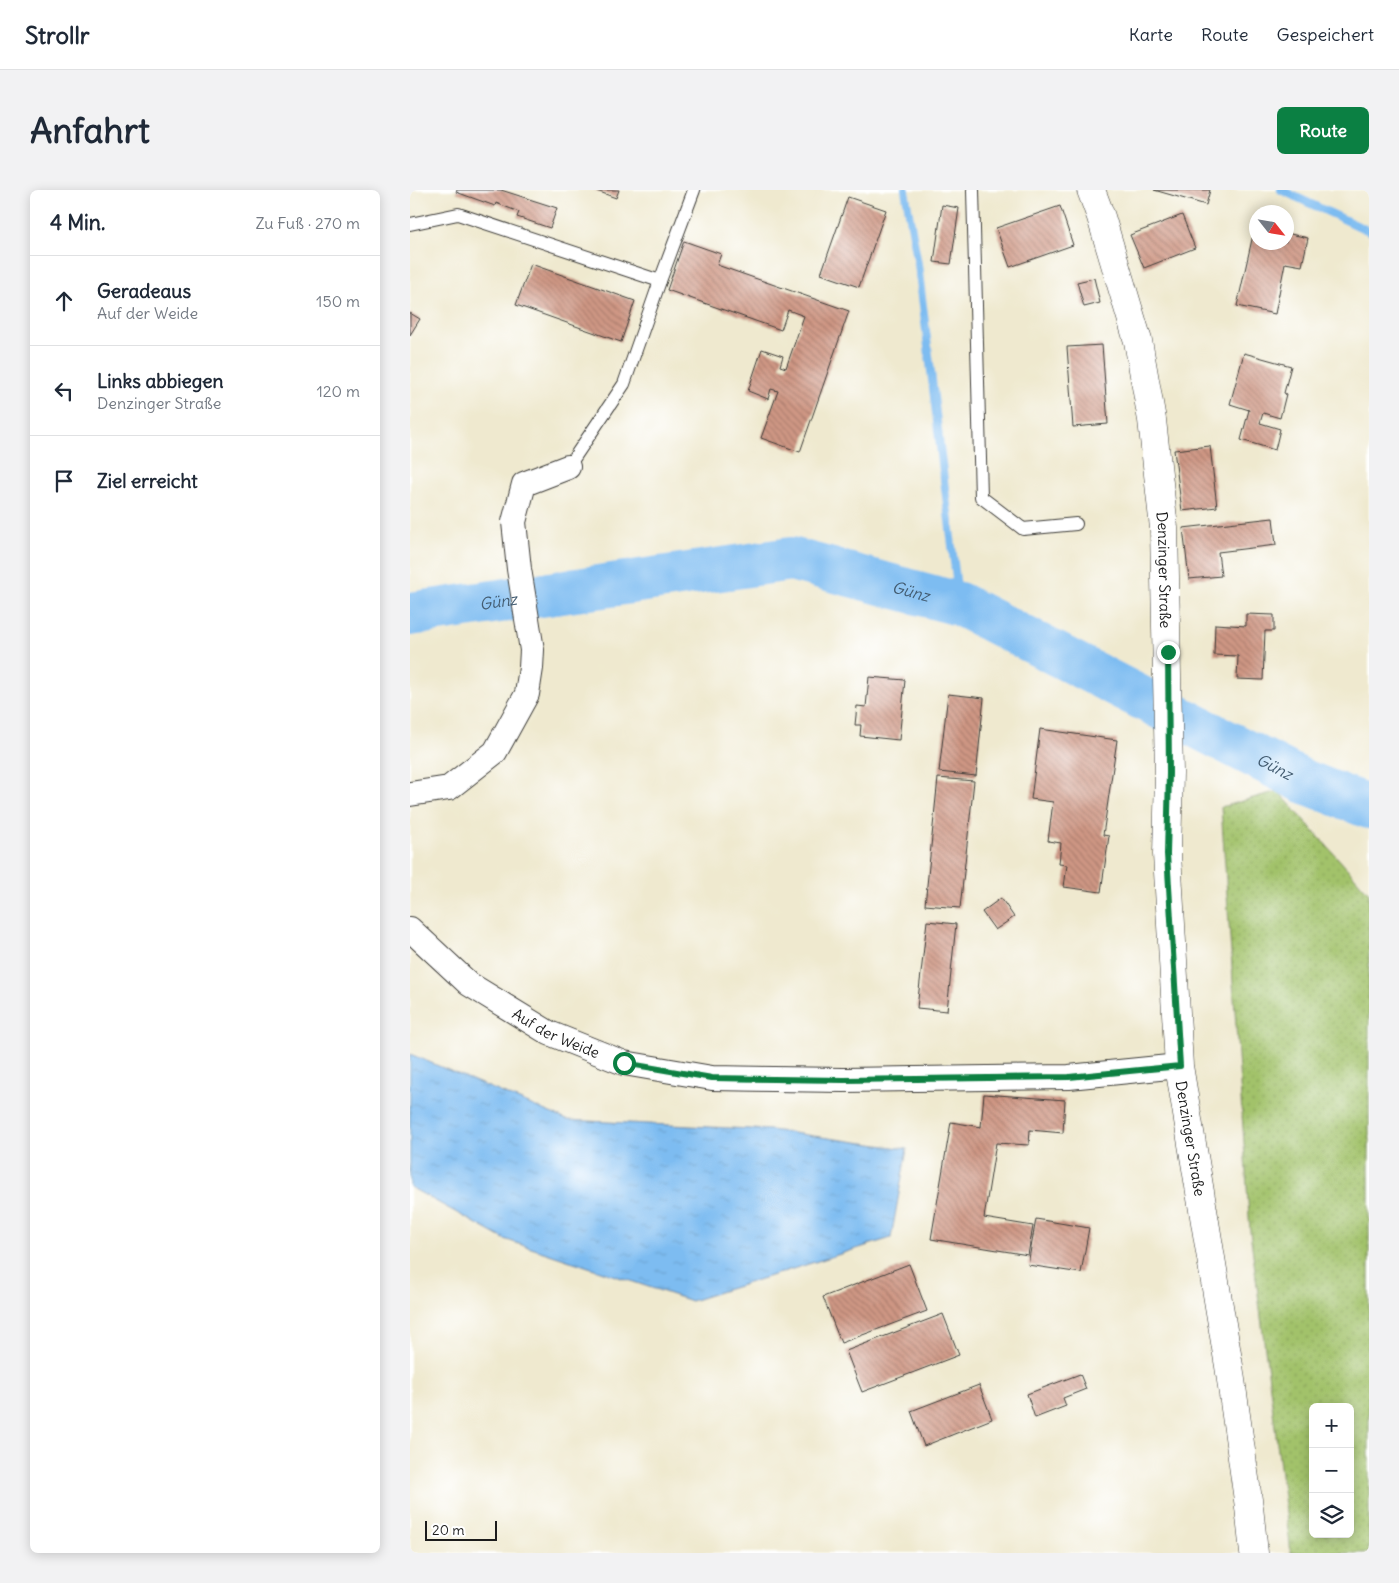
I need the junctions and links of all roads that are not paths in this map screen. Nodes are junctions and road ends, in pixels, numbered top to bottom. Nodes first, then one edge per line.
1 (694, 190) edge
2 (973, 190) edge
3 (1091, 190) edge
4 (410, 224) edge
5 (660, 280) junction
6 (568, 467) joint
7 (1076, 524) dead end
8 (410, 794) edge
9 (410, 929) edge
10 (1180, 1066) junction
11 (1254, 1553) edge

1 - 5 lane
2 - 7 lane
3 - 10 street, Denzinger Straße
4 - 5 lane
5 - 6 lane
6 - 8 street
9 - 10 street, Auf der Weide
10 - 11 street, Denzinger Straße

